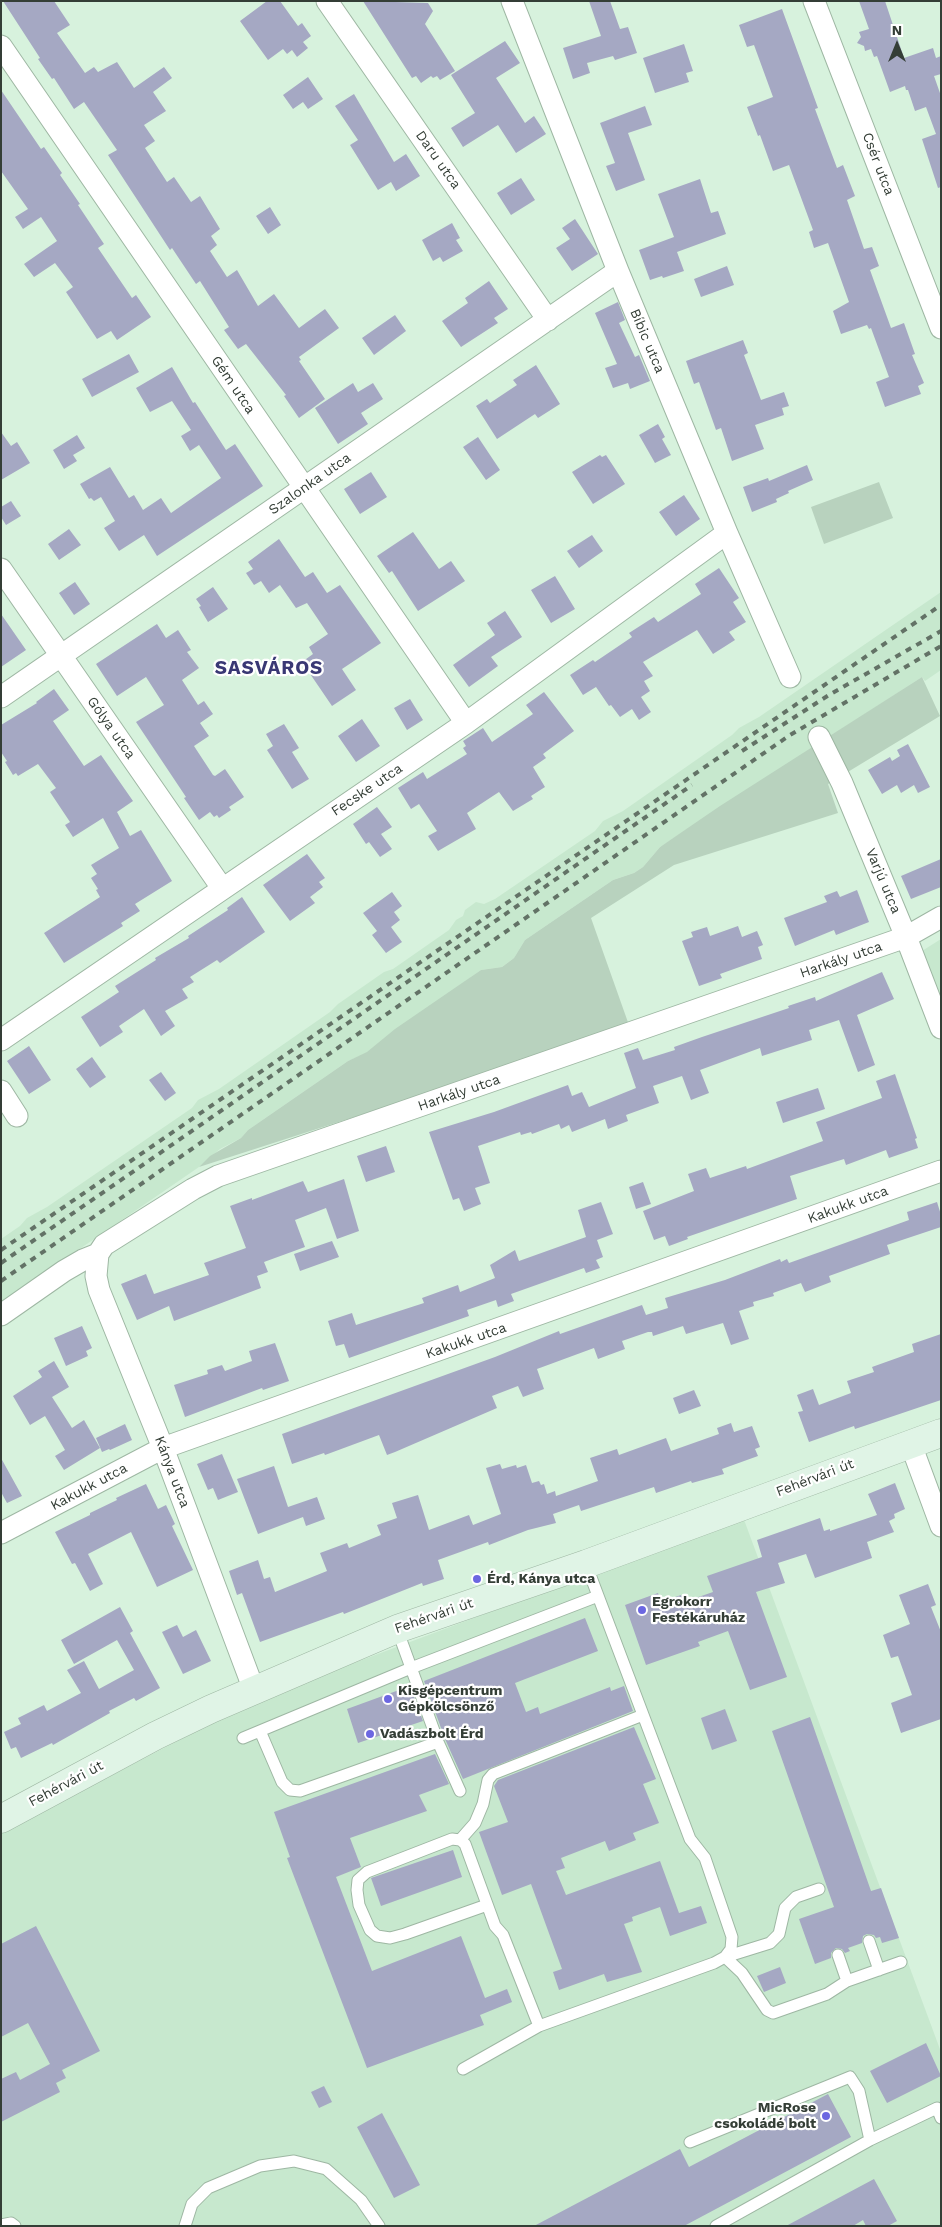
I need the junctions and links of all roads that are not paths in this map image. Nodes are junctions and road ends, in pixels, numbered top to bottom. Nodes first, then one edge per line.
1 (327, 1) edge
2 (512, 1) edge
3 (814, 1) edge
4 (1, 46) edge
5 (618, 271) junction
6 (548, 320) junction
7 (941, 328) edge
8 (304, 488) junction
9 (727, 534) junction
10 (1, 569) edge
11 (61, 656) junction
12 (790, 677) dead end
13 (1, 697) edge
14 (466, 723) junction
15 (819, 737) dead end
16 (222, 888) junction
17 (941, 917) edge
18 (906, 937) junction
19 (941, 1028) edge
20 (1, 1040) edge
21 (1, 1091) edge
22 (17, 1116) dead end
23 (941, 1171) edge
24 (98, 1254) junction
25 (1, 1315) edge
26 (941, 1433) edge
27 (910, 1442) junction
28 (163, 1448) junction
29 (941, 1526) edge
30 (1, 1533) edge
31 (586, 1564) junction
32 (598, 1596) junction
33 (397, 1629) junction
34 (411, 1668) junction
35 (254, 1690) junction
36 (643, 1715) junction
37 (260, 1730) junction
38 (242, 1738) dead end
39 (438, 1742) junction
40 (460, 1791) dead end
41 (1, 1819) edge
42 (460, 1840) junction
43 (819, 1888) dead end
44 (487, 1904) junction
45 (869, 1941) dead end
46 (838, 1955) dead end
47 (725, 1957) junction
48 (901, 1962) dead end
49 (879, 1970) junction
50 (847, 1981) junction
51 (539, 2026) junction
52 (463, 2069) dead end
53 (941, 2118) edge
54 (870, 2140) junction
55 (690, 2142) dead end
56 (1, 2225) edge
57 (15, 2226) edge
58 (185, 2226) edge
59 (379, 2226) edge
60 (716, 2226) edge

1 - 6 street, Daru utca
2 - 5 street, Bíbic utca
3 - 7 street, Csér utca
4 - 8 street, Gém utca
5 - 6 street, Szalonka utca
5 - 9 street, Bíbic utca
6 - 8 street, Szalonka utca
8 - 11 street, Szalonka utca
8 - 14 street, Gém utca
9 - 12 street, Bíbic utca
9 - 14 street, Fecske utca
10 - 11 street, Gólya utca
11 - 13 street, Szalonka utca
11 - 16 street, Gólya utca
14 - 16 street, Fecske utca
15 - 18 street, Varjú utca
16 - 20 street, Fecske utca
17 - 18 street, Harkály utca
18 - 19 street, Varjú utca
18 - 24 street, Harkály utca
21 - 22 street
23 - 28 street, Kakukk utca
24 - 25 street, Harkály utca
24 - 28 street, Kánya utca
26 - 27 main road, Fehérvári út
27 - 29 street
27 - 31 main road, Fehérvári út
28 - 30 street, Kakukk utca
28 - 35 street, Kánya utca
31 - 32 lane
31 - 33 main road, Fehérvári út
32 - 34 lane
32 - 36 lane
33 - 34 lane
33 - 35 main road, Fehérvári út
34 - 37 lane
34 - 39 lane
35 - 41 main road, Fehérvári út
36 - 42 lane
36 - 47 lane
37 - 38 lane
37 - 39 lane
39 - 40 lane
42 - 44 lane
42 - 44 lane
43 - 47 lane
44 - 51 lane
45 - 49 lane
46 - 50 lane
47 - 50 lane
47 - 51 lane
48 - 49 lane
49 - 50 lane
51 - 52 lane
53 - 54 lane
54 - 55 lane
54 - 60 lane
56 - 57 lane
58 - 59 lane

